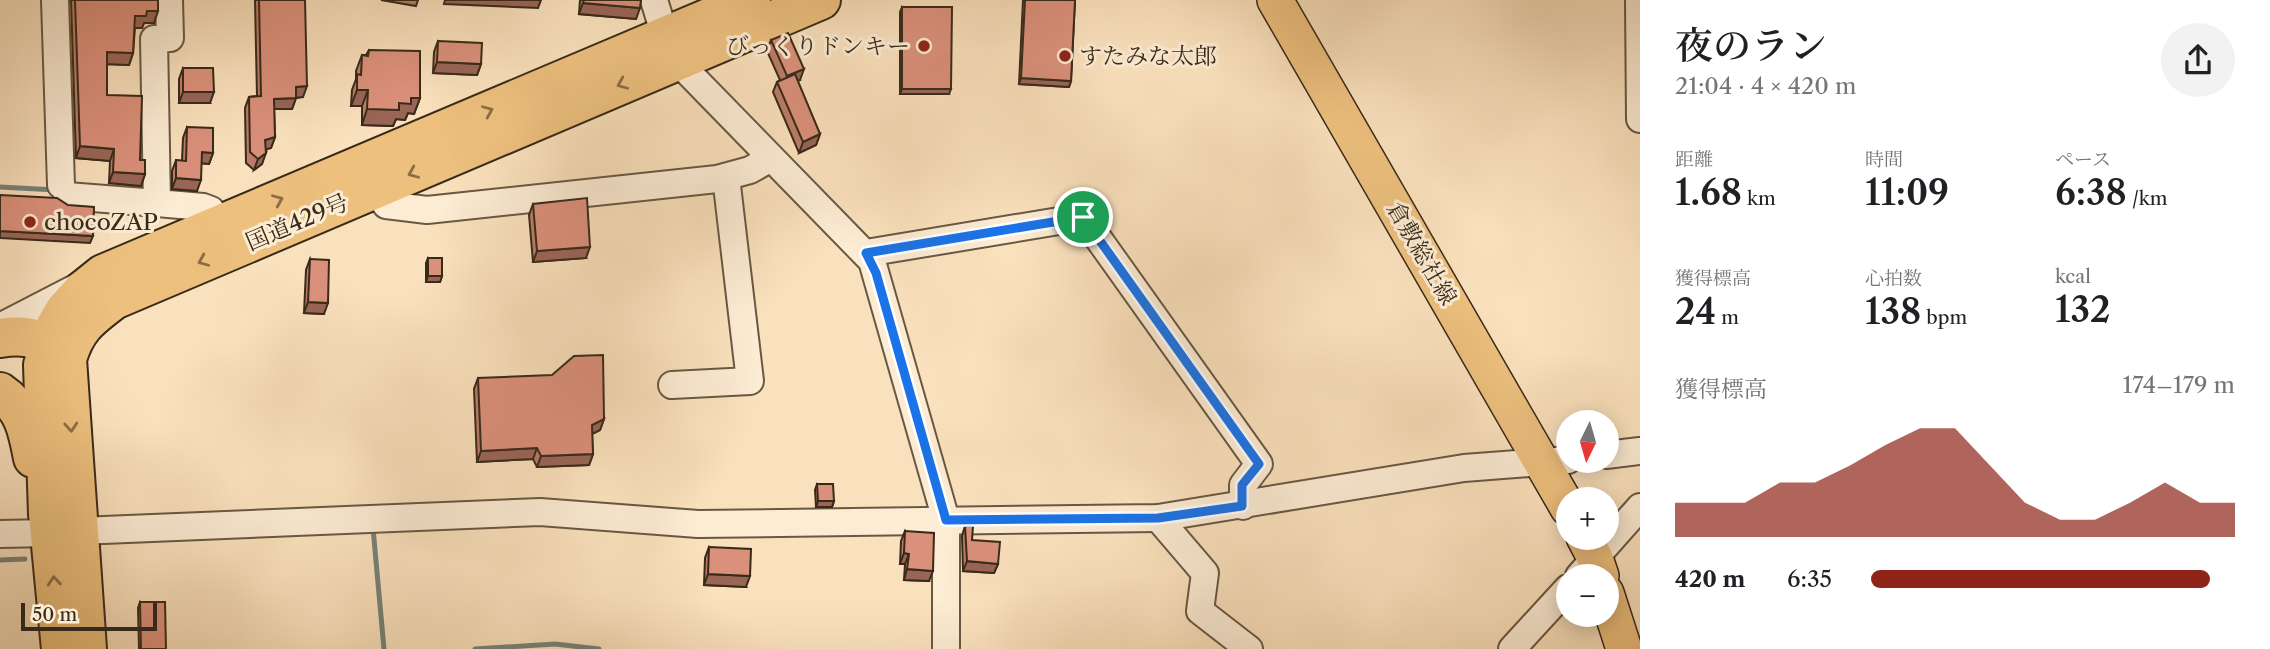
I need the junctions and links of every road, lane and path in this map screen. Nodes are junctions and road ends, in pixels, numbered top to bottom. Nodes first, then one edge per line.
1 (55, 0) edge
2 (169, 0) edge
3 (654, 0) edge
4 (751, 0) edge
5 (821, 0) edge
6 (1275, 0) edge
7 (1640, 0) edge
8 (671, 49) junction
9 (1640, 119) edge
10 (771, 158) junction
11 (726, 177) junction
12 (374, 189) junction
13 (157, 203) junction
14 (219, 225) junction
15 (866, 253) junction
16 (108, 287) junction
17 (34, 339) edge
18 (0, 355) edge
19 (672, 384) dead end
20 (0, 392) edge
21 (1640, 452) edge
22 (1619, 454) edge
23 (1556, 461) edge
24 (1242, 500) junction
25 (1640, 507) edge
26 (944, 514) junction
27 (1158, 518) junction
28 (59, 526) junction
29 (0, 534) edge
30 (1590, 562) edge
31 (1556, 601) edge
32 (1617, 627) edge
33 (61, 649) edge
34 (87, 649) edge
35 (946, 649) edge
36 (1249, 649) edge
37 (1512, 649) edge
38 (1624, 649) edge

1 - 13 street
2 - 13 street
3 - 8 street
4 - 8 highway, 国道429号
5 - 8 highway, 国道429号
6 - 23 main road, 倉敷総社線
7 - 9 street
8 - 10 street
8 -> 12 highway, 国道429号
14 -> 8 highway, 国道429号
10 - 11 street
10 - 15 street
11 - 12 street
11 - 19 street
12 -> 16 highway, 国道429号
13 - 14 street
14 - 16 highway, 国道429号
15 - 24 street
15 - 26 street
16 - 17 street
16 - 17 highway, 国道429号
17 - 18 street
17 - 28 highway, 国道429号
20 - 28 highway
21 - 22 street
23 - 24 street
24 - 27 street
25 - 30 street
26 - 27 street
26 - 28 street
26 - 35 street
27 - 36 street
28 - 29 street
33 -> 28 highway, 国道429号
28 - 34 highway, 国道429号
31 - 37 street
32 - 38 main road

